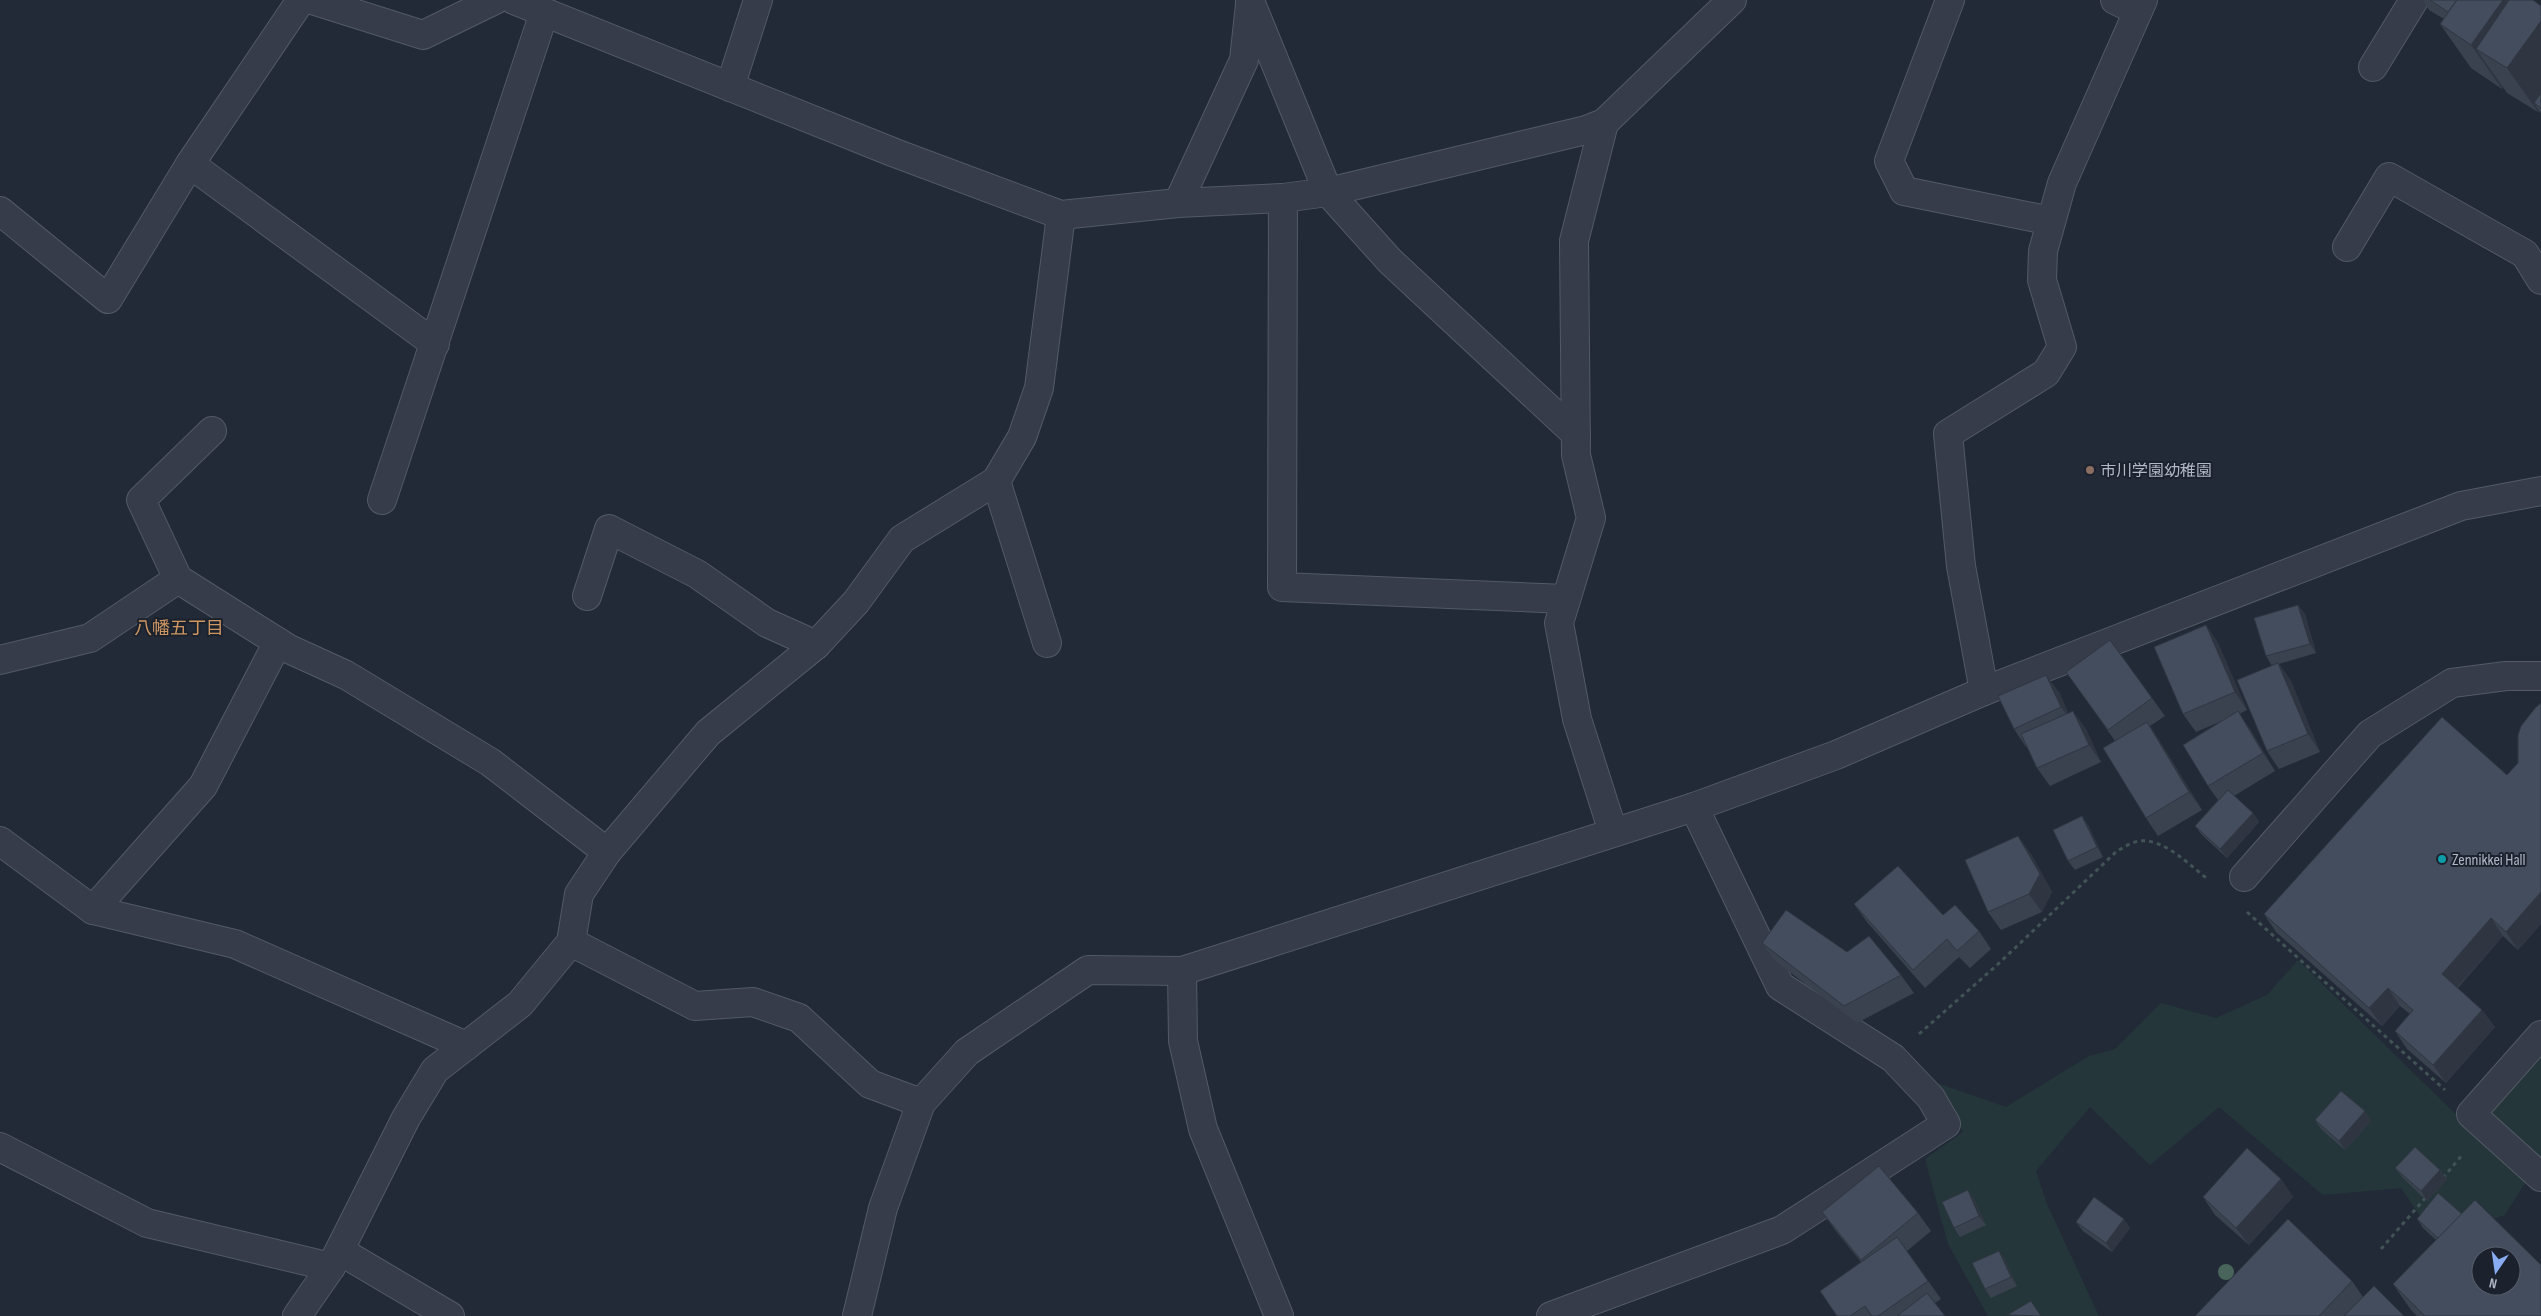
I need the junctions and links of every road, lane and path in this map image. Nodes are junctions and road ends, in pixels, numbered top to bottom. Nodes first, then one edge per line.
1 (302, 0) edge
2 (312, 0) edge
3 (495, 0) edge
4 (514, 0) edge
5 (758, 0) edge
6 (1250, 0) edge
7 (1732, 0) edge
8 (1950, 0) edge
9 (2414, 0) edge
10 (2132, 4) edge
11 (544, 13) junction
12 (2373, 67) dead end
13 (730, 87) junction
14 (1604, 123) junction
15 (190, 164) junction
16 (1328, 192) junction
17 (1283, 198) junction
18 (1178, 203) junction
19 (0, 211) edge
20 (1062, 216) junction
21 (2051, 221) junction
22 (2347, 246) dead end
23 (2541, 280) edge
24 (435, 344) junction
25 (212, 431) dead end
26 (1576, 434) junction
27 (996, 481) junction
28 (2541, 491) edge
29 (382, 500) dead end
30 (178, 579) junction
31 (586, 596) dead end
32 (1566, 599) junction
33 (278, 642) junction
34 (1046, 643) dead end
35 (816, 645) junction
36 (0, 660) edge
37 (2541, 676) edge
38 (1984, 691) junction
39 (1694, 807) junction
40 (1613, 832) junction
41 (0, 841) edge
42 (607, 852) junction
43 (2244, 877) dead end
44 (2216, 886) dead end
45 (93, 910) junction
46 (2245, 910) dead end
47 (571, 942) junction
48 (1182, 971) junction
49 (2541, 1035) edge
50 (466, 1046) junction
51 (1893, 1058) junction
52 (921, 1103) junction
53 (2479, 1120) junction
54 (0, 1147) edge
55 (2541, 1177) edge
56 (2437, 1184) edge
57 (2431, 1191) edge
58 (2381, 1249) dead end
59 (335, 1259) junction
60 (297, 1316) edge
61 (450, 1316) edge
62 (857, 1316) edge
63 (1279, 1316) edge
64 (1551, 1316) edge

1 - 15 street
2 - 3 street
4 - 11 street
5 - 13 street
6 - 16 street
6 - 18 street
7 - 14 street
8 - 21 street
9 - 12 street
10 - 21 street
11 - 13 street
11 - 24 street
13 - 20 street
14 - 16 street
14 - 26 street
15 - 19 street
15 - 24 street
16 - 17 street
16 - 26 street
17 - 18 street
17 - 32 street
18 - 20 street
20 - 27 street
21 - 38 street
22 - 23 street
24 - 29 street
25 - 30 street
26 - 32 street
27 - 34 street
27 - 35 street
28 - 38 street
30 - 33 street
30 - 36 street
31 - 35 street
32 - 40 street
33 - 42 street
33 - 45 street
35 - 42 street
37 - 43 street
38 - 39 street
39 - 40 street
39 - 51 street
40 - 48 street
41 - 45 street
42 - 47 street
44 - 51 path
45 - 50 street
46 - 53 path
47 - 50 street
47 - 52 street
48 - 52 street
48 - 63 street
49 - 53 street
50 - 59 street
51 - 64 street
52 - 62 street
53 - 55 street
53 - 56 path
54 - 59 street
57 - 58 path
59 - 60 street
59 - 61 street

